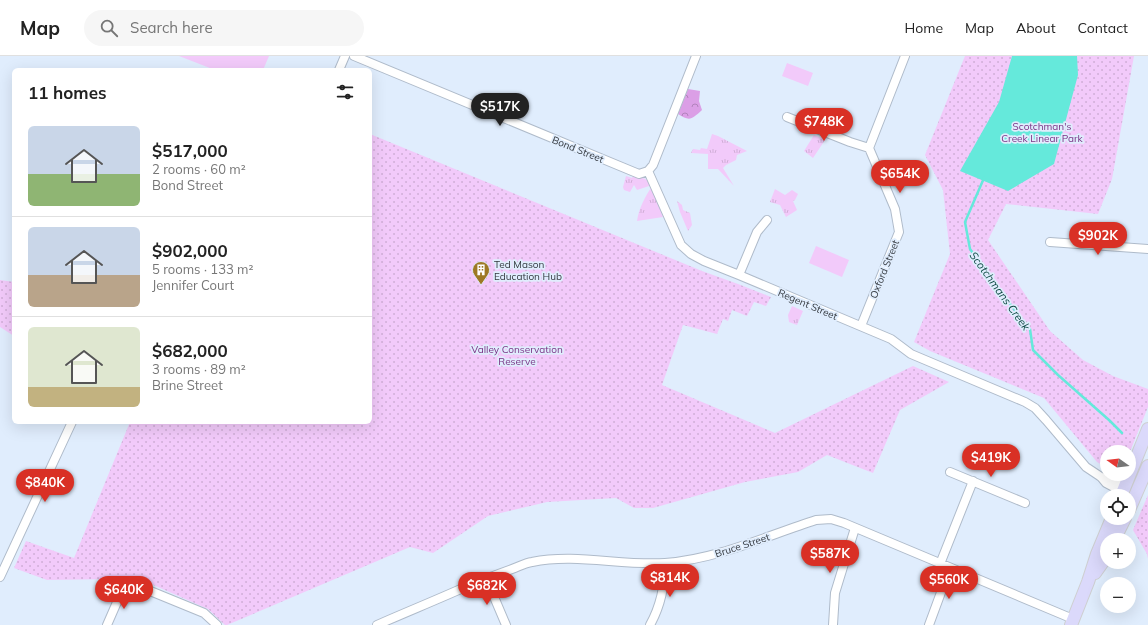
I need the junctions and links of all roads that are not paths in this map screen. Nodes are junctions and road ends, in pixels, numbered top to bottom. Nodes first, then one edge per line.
1 (345, 56) edge
2 (354, 56) edge
3 (696, 56) edge
4 (905, 56) edge
5 (340, 68) edge
6 (787, 117) dead end
7 (868, 148) junction
8 (648, 171) junction
9 (767, 220) dead end
10 (1050, 242) dead end
11 (1148, 250) edge
12 (739, 275) junction
13 (861, 326) junction
14 (71, 424) edge
15 (1148, 429) edge
16 (1148, 466) edge
17 (950, 472) dead end
18 (973, 482) junction
19 (1121, 489) edge
20 (1123, 489) edge
21 (1138, 491) joint
22 (1136, 495) edge
23 (1025, 503) dead end
24 (1109, 525) edge
25 (855, 528) junction
26 (665, 563) junction
27 (940, 564) junction
28 (1100, 566) edge
29 (950, 568) junction
30 (1, 571) edge
31 (486, 578) junction
32 (1088, 582) junction
33 (1072, 622) edge
34 (107, 625) edge
35 (217, 625) edge
36 (377, 625) edge
37 (506, 625) edge
38 (650, 625) edge
39 (832, 625) edge
40 (929, 625) edge

1 - 5 street
2 - 8 street, Bond Street
3 - 8 street
4 - 7 street
6 - 7 street
7 - 13 street, Oxford Street
8 - 12 street, Regent Street
9 - 12 street
10 - 11 street
12 - 13 street, Regent Street
13 - 19 street, Regent Street
14 - 30 street
15 - 20 main road
16 - 21 main road
17 - 18 street
18 - 23 street
18 - 27 street
21 - 22 main road
24 - 32 main road
25 - 26 street, Bruce Street
25 - 27 street, Bruce Street
25 - 39 street
26 - 31 street, Bruce Street
26 - 38 street
27 - 29 street, Bruce Street
28 - 32 main road
29 - 33 street, Bruce Street
29 - 40 street
31 - 36 street, Bruce Street
31 - 37 street
32 - 33 main road
34 - 35 street

